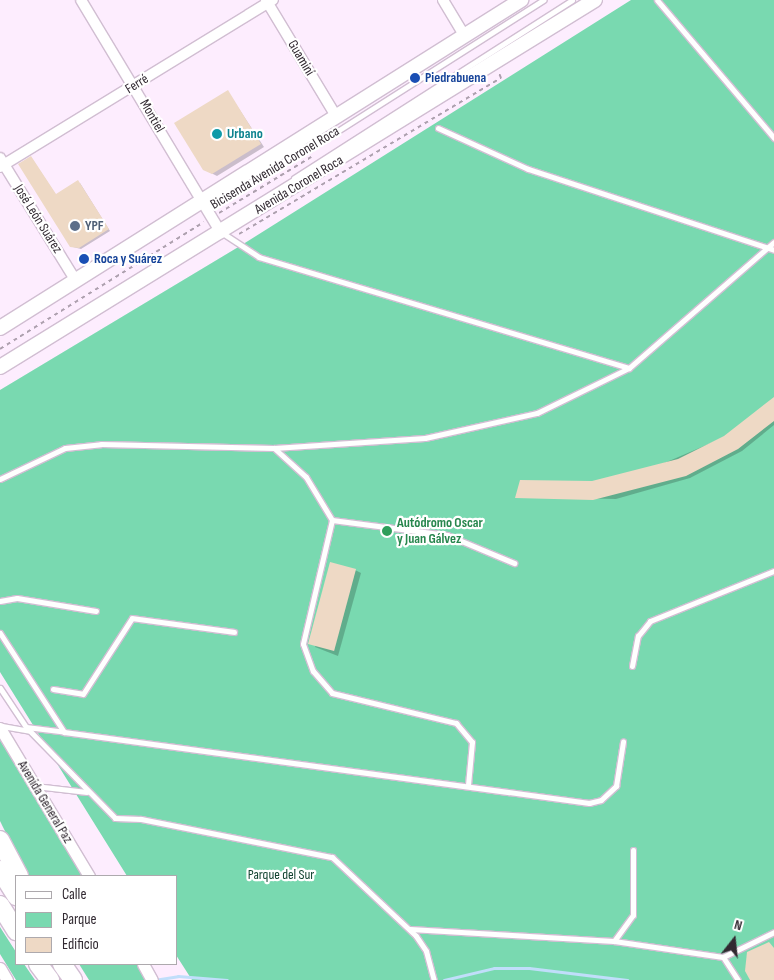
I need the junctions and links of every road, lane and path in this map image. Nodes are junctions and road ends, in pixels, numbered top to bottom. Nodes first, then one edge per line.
1 (81, 0) edge
2 (443, 0) edge
3 (521, 0) edge
4 (542, 0) edge
5 (572, 0) edge
6 (657, 0) edge
7 (269, 1) edge
8 (590, 2) edge
9 (464, 36) junction
10 (134, 86) junction
11 (336, 116) junction
12 (438, 128) dead end
13 (774, 138) edge
14 (313, 156) dead end
15 (1, 163) edge
16 (258, 168) junction
17 (202, 202) junction
18 (212, 218) junction
19 (221, 232) junction
20 (774, 242) edge
21 (768, 248) junction
22 (774, 250) edge
23 (76, 281) junction
24 (0, 328) edge
25 (0, 349) edge
26 (0, 368) edge
27 (629, 368) junction
28 (274, 448) junction
29 (0, 479) edge
30 (332, 520) junction
31 (514, 563) dead end
32 (774, 571) edge
33 (0, 601) edge
34 (96, 611) dead end
35 (234, 632) dead end
36 (0, 633) edge
37 (632, 666) dead end
38 (0, 688) edge
39 (52, 689) dead end
40 (0, 727) edge
41 (28, 729) junction
42 (64, 732) junction
43 (623, 742) dead end
44 (468, 785) junction
45 (35, 786) junction
46 (87, 792) junction
47 (0, 840) edge
48 (633, 850) dead end
49 (0, 870) edge
50 (18, 875) edge
51 (89, 875) edge
52 (15, 894) edge
53 (0, 905) edge
54 (15, 929) edge
55 (410, 929) junction
56 (774, 932) edge
57 (614, 942) junction
58 (723, 958) junction
59 (39, 965) edge
60 (65, 965) edge
61 (143, 965) edge
62 (0, 968) edge
63 (151, 977) edge
64 (433, 979) edge
65 (7, 980) edge
66 (50, 980) edge
67 (74, 980) edge
68 (738, 980) edge

1 - 10 street, Montiel
2 - 9 street
3 - 9 main road
4 - 16 lane
5 - 19 lane
6 - 13 lane
7 - 10 street, Ferré
7 - 11 street, Guaminí
8 - 19 main road, Avenida Coronel Roca
9 - 11 main road
10 - 15 street, Ferré
10 - 17 street, Montiel
11 - 16 main road
12 - 21 lane
14 - 18 path, Bicisenda Avenida Coronel Roca
15 - 23 street, José León Suárez
16 - 17 main road
17 - 18 street, Montiel
17 - 23 main road
18 - 19 street, Montiel
18 - 25 path, Bicisenda Avenida Coronel Roca
19 - 26 main road, Avenida Coronel Roca
19 - 27 lane
20 - 21 lane
21 - 22 lane
21 - 27 lane
23 - 24 main road
27 - 28 lane
28 - 29 lane
28 - 30 lane
30 - 31 lane
30 - 44 lane
32 - 37 lane
33 - 34 lane
35 - 39 lane
36 - 42 lane
38 - 41 lane
40 - 41 lane
40 - 45 street, Avenida General Paz
41 - 42 lane
41 - 46 lane
42 - 44 lane
43 - 44 lane
45 - 46 lane
45 - 51 street, Avenida General Paz
46 - 55 lane
47 - 50 highway
48 - 57 lane
49 - 52 highway
53 - 54 highway
55 - 57 lane
55 - 64 lane
56 - 58 lane
57 - 58 lane
58 - 68 lane
59 - 66 highway
60 - 67 highway
61 - 63 street
62 - 65 street

